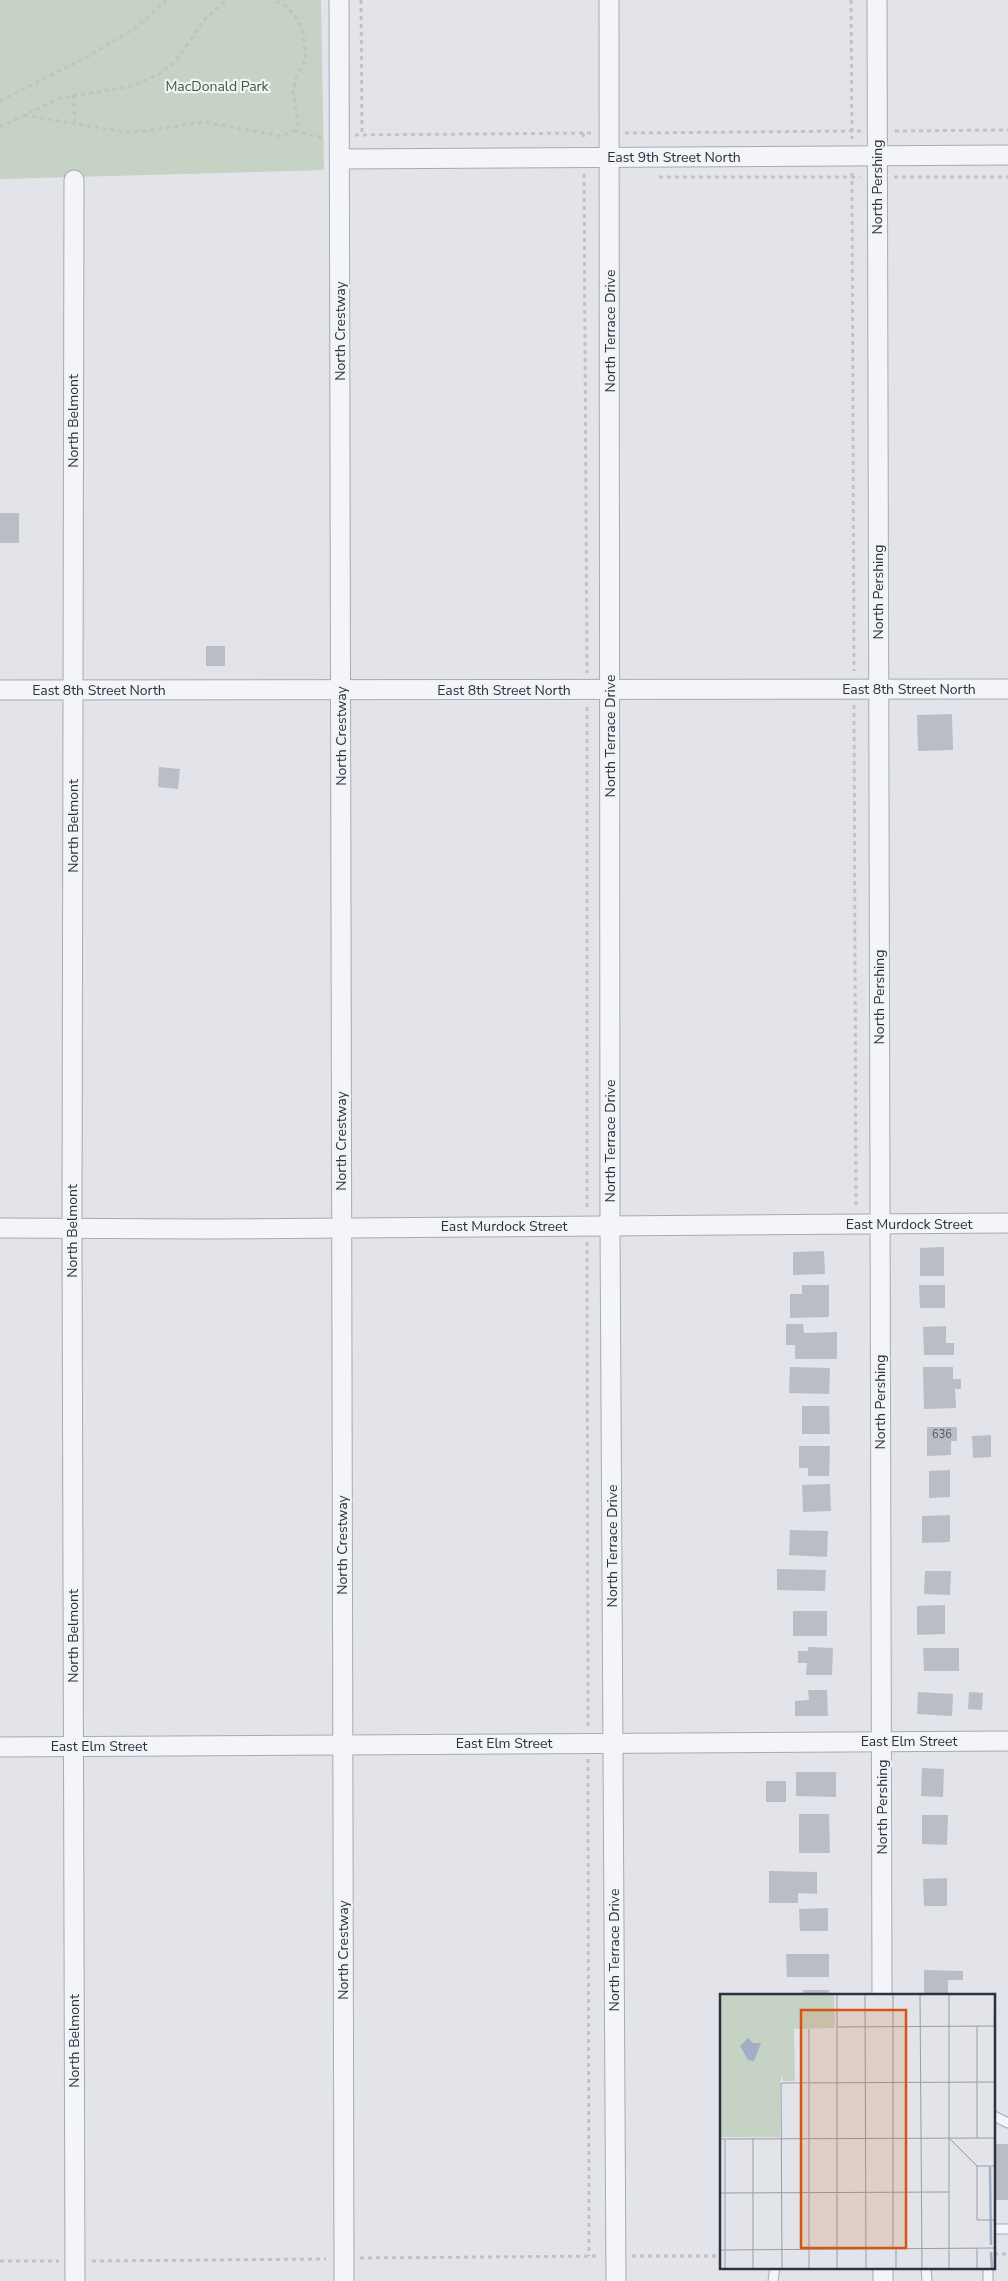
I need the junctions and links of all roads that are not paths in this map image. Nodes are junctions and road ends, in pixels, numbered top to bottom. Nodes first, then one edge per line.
1 (339, 0) edge
2 (609, 0) edge
3 (877, 0) edge
4 (344, 146) junction
5 (1008, 155) edge
6 (877, 156) junction
7 (609, 158) junction
8 (74, 180) dead end
9 (1008, 688) edge
10 (878, 689) junction
11 (0, 690) edge
12 (73, 690) junction
13 (341, 690) junction
14 (611, 690) junction
15 (1008, 1223) edge
16 (880, 1224) junction
17 (610, 1226) junction
18 (341, 1227) junction
19 (0, 1228) edge
20 (72, 1228) junction
21 (1008, 1741) edge
22 (881, 1742) junction
23 (613, 1743) junction
24 (342, 1744) junction
25 (73, 1746) junction
26 (0, 1747) edge
27 (882, 1994) edge
28 (996, 2117) edge
29 (1008, 2124) edge
30 (775, 2268) edge
31 (883, 2268) edge
32 (926, 2268) edge
33 (988, 2268) edge
34 (75, 2281) edge
35 (344, 2281) edge
36 (616, 2281) edge
37 (773, 2281) edge
38 (883, 2281) edge
39 (927, 2281) edge
40 (988, 2281) edge

1 - 4 street, North Crestway
2 - 7 street, North Terrace Drive
3 - 6 street, North Pershing
4 - 7 street, East 9th Street North
4 - 13 street, North Crestway
5 - 6 street, East 9th Street North
6 - 7 street, East 9th Street North
6 - 10 street, North Pershing
7 - 14 street, North Terrace Drive
8 - 12 street, North Belmont
9 - 10 street, East 8th Street North
10 - 14 street, East 8th Street North
10 - 16 street, North Pershing
11 - 12 street, East 8th Street North
12 - 13 street, East 8th Street North
12 - 20 street, North Belmont
13 - 14 street, East 8th Street North
13 - 18 street, North Crestway
14 - 17 street, North Terrace Drive
15 - 16 street, East Murdock Street
16 - 17 street, East Murdock Street
16 - 22 street, North Pershing
17 - 18 street, East Murdock Street
17 - 23 street, North Terrace Drive
18 - 20 street, East Murdock Street
18 - 24 street, North Crestway
19 - 20 street, East Murdock Street
20 - 25 street, North Belmont
21 - 22 street, East Elm Street
22 - 23 street, East Elm Street
22 - 27 street, North Pershing
23 - 24 street, East Elm Street
23 - 36 street, North Terrace Drive
24 - 25 street, East Elm Street
24 - 35 street, North Crestway
25 - 26 street, East Elm Street
25 - 34 street, North Belmont
28 - 29 lane
30 - 37 lane
31 - 38 street
32 - 39 lane
33 - 40 lane

